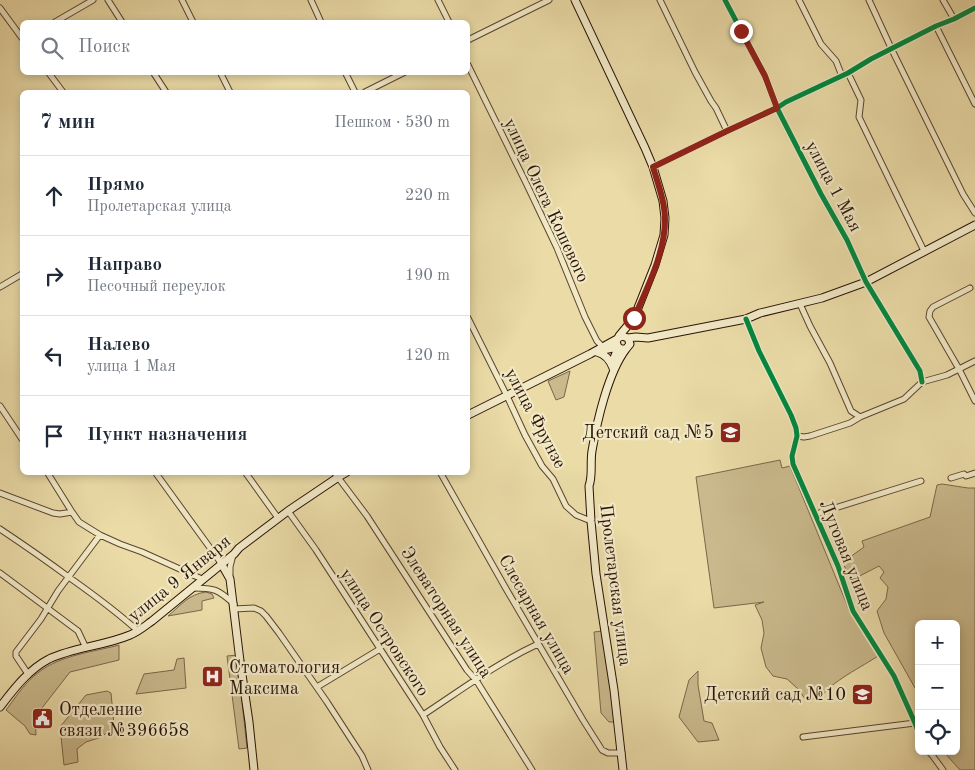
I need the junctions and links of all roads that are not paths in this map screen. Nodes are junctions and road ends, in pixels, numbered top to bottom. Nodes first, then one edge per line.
1 (93, 0) edge
2 (108, 0) edge
3 (182, 0) edge
4 (311, 0) edge
5 (438, 0) edge
6 (549, 0) edge
7 (575, 0) edge
8 (660, 0) edge
9 (724, 0) edge
10 (799, 0) edge
11 (869, 0) edge
12 (943, 0) edge
13 (0, 8) edge
14 (975, 8) edge
15 (954, 19) junction
16 (58, 20) edge
17 (121, 20) edge
18 (192, 20) edge
19 (320, 20) edge
20 (448, 20) edge
21 (936, 26) junction
22 (20, 35) edge
23 (470, 39) edge
24 (892, 50) junction
25 (470, 68) edge
26 (848, 73) junction
27 (50, 75) edge
28 (155, 75) edge
29 (222, 75) edge
30 (346, 75) edge
31 (398, 75) edge
32 (842, 76) junction
33 (62, 90) edge
34 (165, 90) edge
35 (229, 90) edge
36 (354, 90) edge
37 (369, 90) edge
38 (975, 104) edge
39 (777, 108) junction
40 (727, 131) junction
41 (653, 167) junction
42 (975, 214) edge
43 (975, 225) edge
44 (924, 251) junction
45 (20, 275) edge
46 (866, 282) junction
47 (0, 287) edge
48 (970, 288) dead end
49 (800, 304) junction
50 (746, 319) junction
51 (470, 322) edge
52 (623, 343) junction
53 (603, 347) junction
54 (593, 353) junction
55 (975, 361) edge
56 (959, 369) junction
57 (612, 372) junction
58 (922, 382) junction
59 (507, 396) junction
60 (975, 401) edge
61 (0, 406) edge
62 (470, 414) edge
63 (860, 418) junction
64 (20, 436) edge
65 (797, 436) junction
66 (975, 473) edge
67 (49, 475) edge
68 (157, 475) edge
69 (247, 475) edge
70 (335, 475) edge
71 (442, 475) edge
72 (950, 478) dead end
73 (921, 481) dead end
74 (0, 493) edge
75 (288, 511) junction
76 (72, 512) junction
77 (816, 514) junction
78 (278, 518) junction
79 (591, 521) junction
80 (0, 529) edge
81 (100, 535) junction
82 (234, 554) junction
83 (221, 563) junction
84 (0, 573) edge
85 (69, 577) junction
86 (202, 579) junction
87 (230, 579) junction
88 (192, 588) junction
89 (234, 607) junction
90 (48, 608) junction
91 (138, 631) junction
92 (538, 644) junction
93 (86, 648) junction
94 (380, 649) junction
95 (28, 674) junction
96 (476, 680) junction
97 (317, 687) junction
98 (0, 707) edge
99 (423, 715) junction
100 (915, 723) joint
101 (803, 736) dead end
102 (622, 754) junction
103 (932, 755) edge
104 (254, 770) edge
105 (368, 770) edge
106 (455, 770) edge
107 (532, 770) edge
108 (623, 770) edge
109 (943, 770) edge

1 - 16 street
2 - 17 street
3 - 18 street
4 - 19 street
5 - 20 street
6 - 23 street
7 - 41 main road
8 - 40 street
9 - 39 street, улица 1 Мая
10 - 32 street
11 - 24 street
12 - 15 street
13 - 22 street
14 - 15 street
15 - 21 street
21 - 24 street
21 - 38 street
24 - 26 street
24 - 42 street
25 - 53 street, улица Олега Кошевого
26 - 32 street
26 - 44 street
27 - 33 street
28 - 34 street
29 - 35 street
30 - 36 street
31 - 37 street
32 - 39 street
39 - 40 street
39 - 46 street, улица 1 Мая
40 - 41 street
41 - 52 main road, Пролетарская улица
43 - 44 main road
44 - 46 main road
45 - 47 street
46 - 49 main road
46 - 58 street, улица 1 Мая
48 - 56 street
49 - 50 main road
49 - 63 street
50 - 52 main road
50 - 65 street
51 - 59 street, улица Фрунзе
52 - 53 main road
52 - 54 main road
52 - 57 main road, Пролетарская улица
53 - 54 main road
54 - 57 main road
54 - 59 main road
55 - 56 street
56 - 58 street
56 - 60 street
57 - 79 main road, Пролетарская улица
58 - 63 street
59 - 62 main road
59 - 79 street, улица Фрунзе
61 - 64 street
63 - 65 street
65 - 77 street, Луговая улица
66 - 72 street
67 - 76 street
68 - 83 street
69 - 78 street
70 - 75 main road, улица 9 Января
70 - 96 street, Элеваторная улица
71 - 92 street, Слесарная улица
73 - 77 street
74 - 76 street
75 - 78 main road, улица 9 Января
75 - 94 street, улица Островского
76 - 81 street
77 - 100 street, Луговая улица
78 - 82 main road, улица 9 Января
79 - 102 main road, Пролетарская улица
80 - 85 street
81 - 85 street
81 - 86 street
82 - 83 main road, улица 9 Января
82 - 87 street
83 - 86 main road, улица 9 Января
83 - 87 main road
84 - 90 street
85 - 90 street
85 - 91 street
86 - 88 main road, улица 9 Января
87 - 89 main road
88 - 89 street
88 - 91 main road, улица 9 Января
89 - 97 street
89 - 104 main road
90 - 93 street
90 - 95 street
91 - 93 main road, улица 9 Января
92 - 96 street
92 - 102 street, Слесарная улица
93 - 95 main road, улица 9 Января
94 - 97 street
94 - 99 street, улица Островского
95 - 98 main road, улица 9 Января
96 - 99 street
96 - 107 street, Элеваторная улица
97 - 105 street
99 - 106 street, улица Островского
100 - 101 street
102 - 108 main road, Пролетарская улица
103 - 109 street

